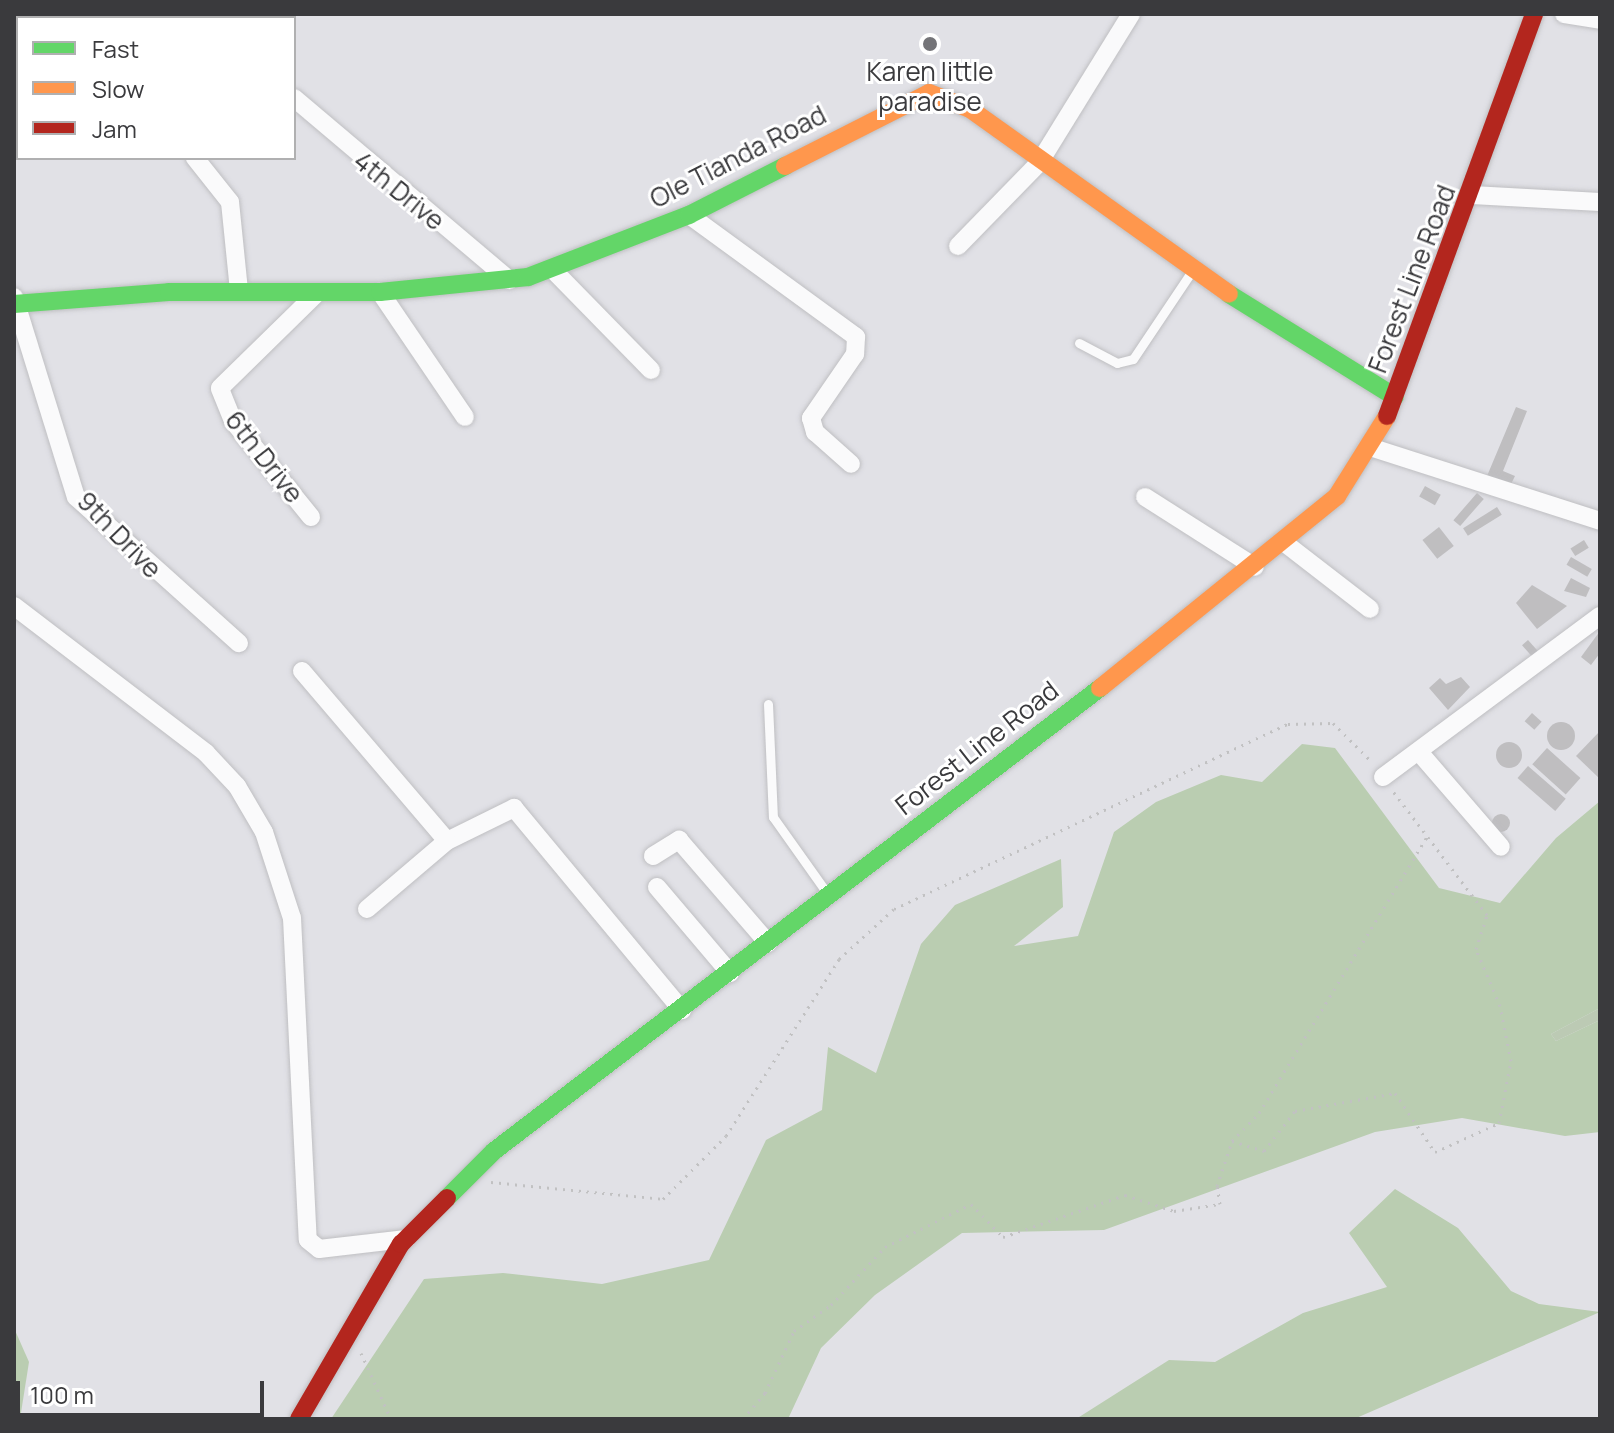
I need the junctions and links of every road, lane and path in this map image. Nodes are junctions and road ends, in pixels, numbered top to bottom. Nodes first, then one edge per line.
1 (1131, 14) edge
2 (1534, 14) edge
3 (1564, 14) edge
4 (1600, 20) edge
5 (296, 100) edge
6 (197, 160) edge
7 (1039, 163) junction
8 (1472, 195) junction
9 (1600, 202) edge
10 (689, 215) junction
11 (958, 246) dead end
12 (553, 270) junction
13 (1192, 271) junction
14 (509, 280) junction
15 (239, 290) junction
16 (380, 292) junction
17 (317, 293) junction
18 (16, 301) edge
19 (1079, 343) dead end
20 (651, 370) dead end
21 (1395, 397) junction
22 (465, 417) dead end
23 (1373, 448) junction
24 (851, 464) dead end
25 (1145, 497) dead end
26 (311, 517) dead end
27 (1600, 521) edge
28 (1286, 544) junction
29 (1255, 567) junction
30 (14, 606) edge
31 (1370, 609) dead end
32 (1600, 616) edge
33 (239, 643) dead end
34 (302, 671) dead end
35 (768, 704) dead end
36 (1419, 752) junction
37 (1383, 777) junction
38 (1427, 837) junction
39 (447, 841) junction
40 (1501, 847) dead end
41 (653, 856) dead end
42 (657, 887) dead end
43 (829, 896) junction
44 (367, 909) dead end
45 (768, 943) junction
46 (730, 973) junction
47 (682, 1010) junction
48 (1232, 1141) junction
49 (463, 1179) junction
50 (406, 1239) junction
51 (350, 1323) junction
52 (299, 1419) edge
53 (391, 1419) edge
54 (743, 1419) edge

1 - 7 street
2 - 8 street, Forest Line Road
3 - 4 street
5 - 14 street, 4th Drive
6 - 15 street
7 - 10 street, Ole Tianda Road
7 - 11 street
7 - 13 street, Ole Tianda Road
8 - 9 street
8 - 21 street, Forest Line Road
10 - 12 street, Ole Tianda Road
10 - 24 street
12 - 14 street, Ole Tianda Road
12 - 20 street
13 - 19 lane
13 - 21 street, Ole Tianda Road
14 - 16 street, Ole Tianda Road
15 - 17 street, Ole Tianda Road
15 - 18 street, Ole Tianda Road
16 - 17 street, Ole Tianda Road
16 - 22 street
17 - 26 street, 6th Drive
18 - 33 street, 9th Drive
21 - 23 street, Forest Line Road
23 - 27 street
23 - 28 street, Forest Line Road
25 - 29 street
28 - 29 street, Forest Line Road
28 - 31 street
29 - 43 street, Forest Line Road
30 - 50 street
32 - 36 street
34 - 39 street
35 - 43 lane
36 - 37 street
36 - 40 street
37 - 38 path
37 - 49 path
38 - 48 path
38 - 48 path
39 - 44 street
39 - 47 street
41 - 45 street
42 - 46 street
43 - 45 street, Forest Line Road
45 - 46 street, Forest Line Road
46 - 47 street, Forest Line Road
47 - 49 street, Forest Line Road
48 - 54 path
49 - 50 street, Forest Line Road
50 - 51 street, Forest Line Road
51 - 52 street, Forest Line Road
51 - 53 path

